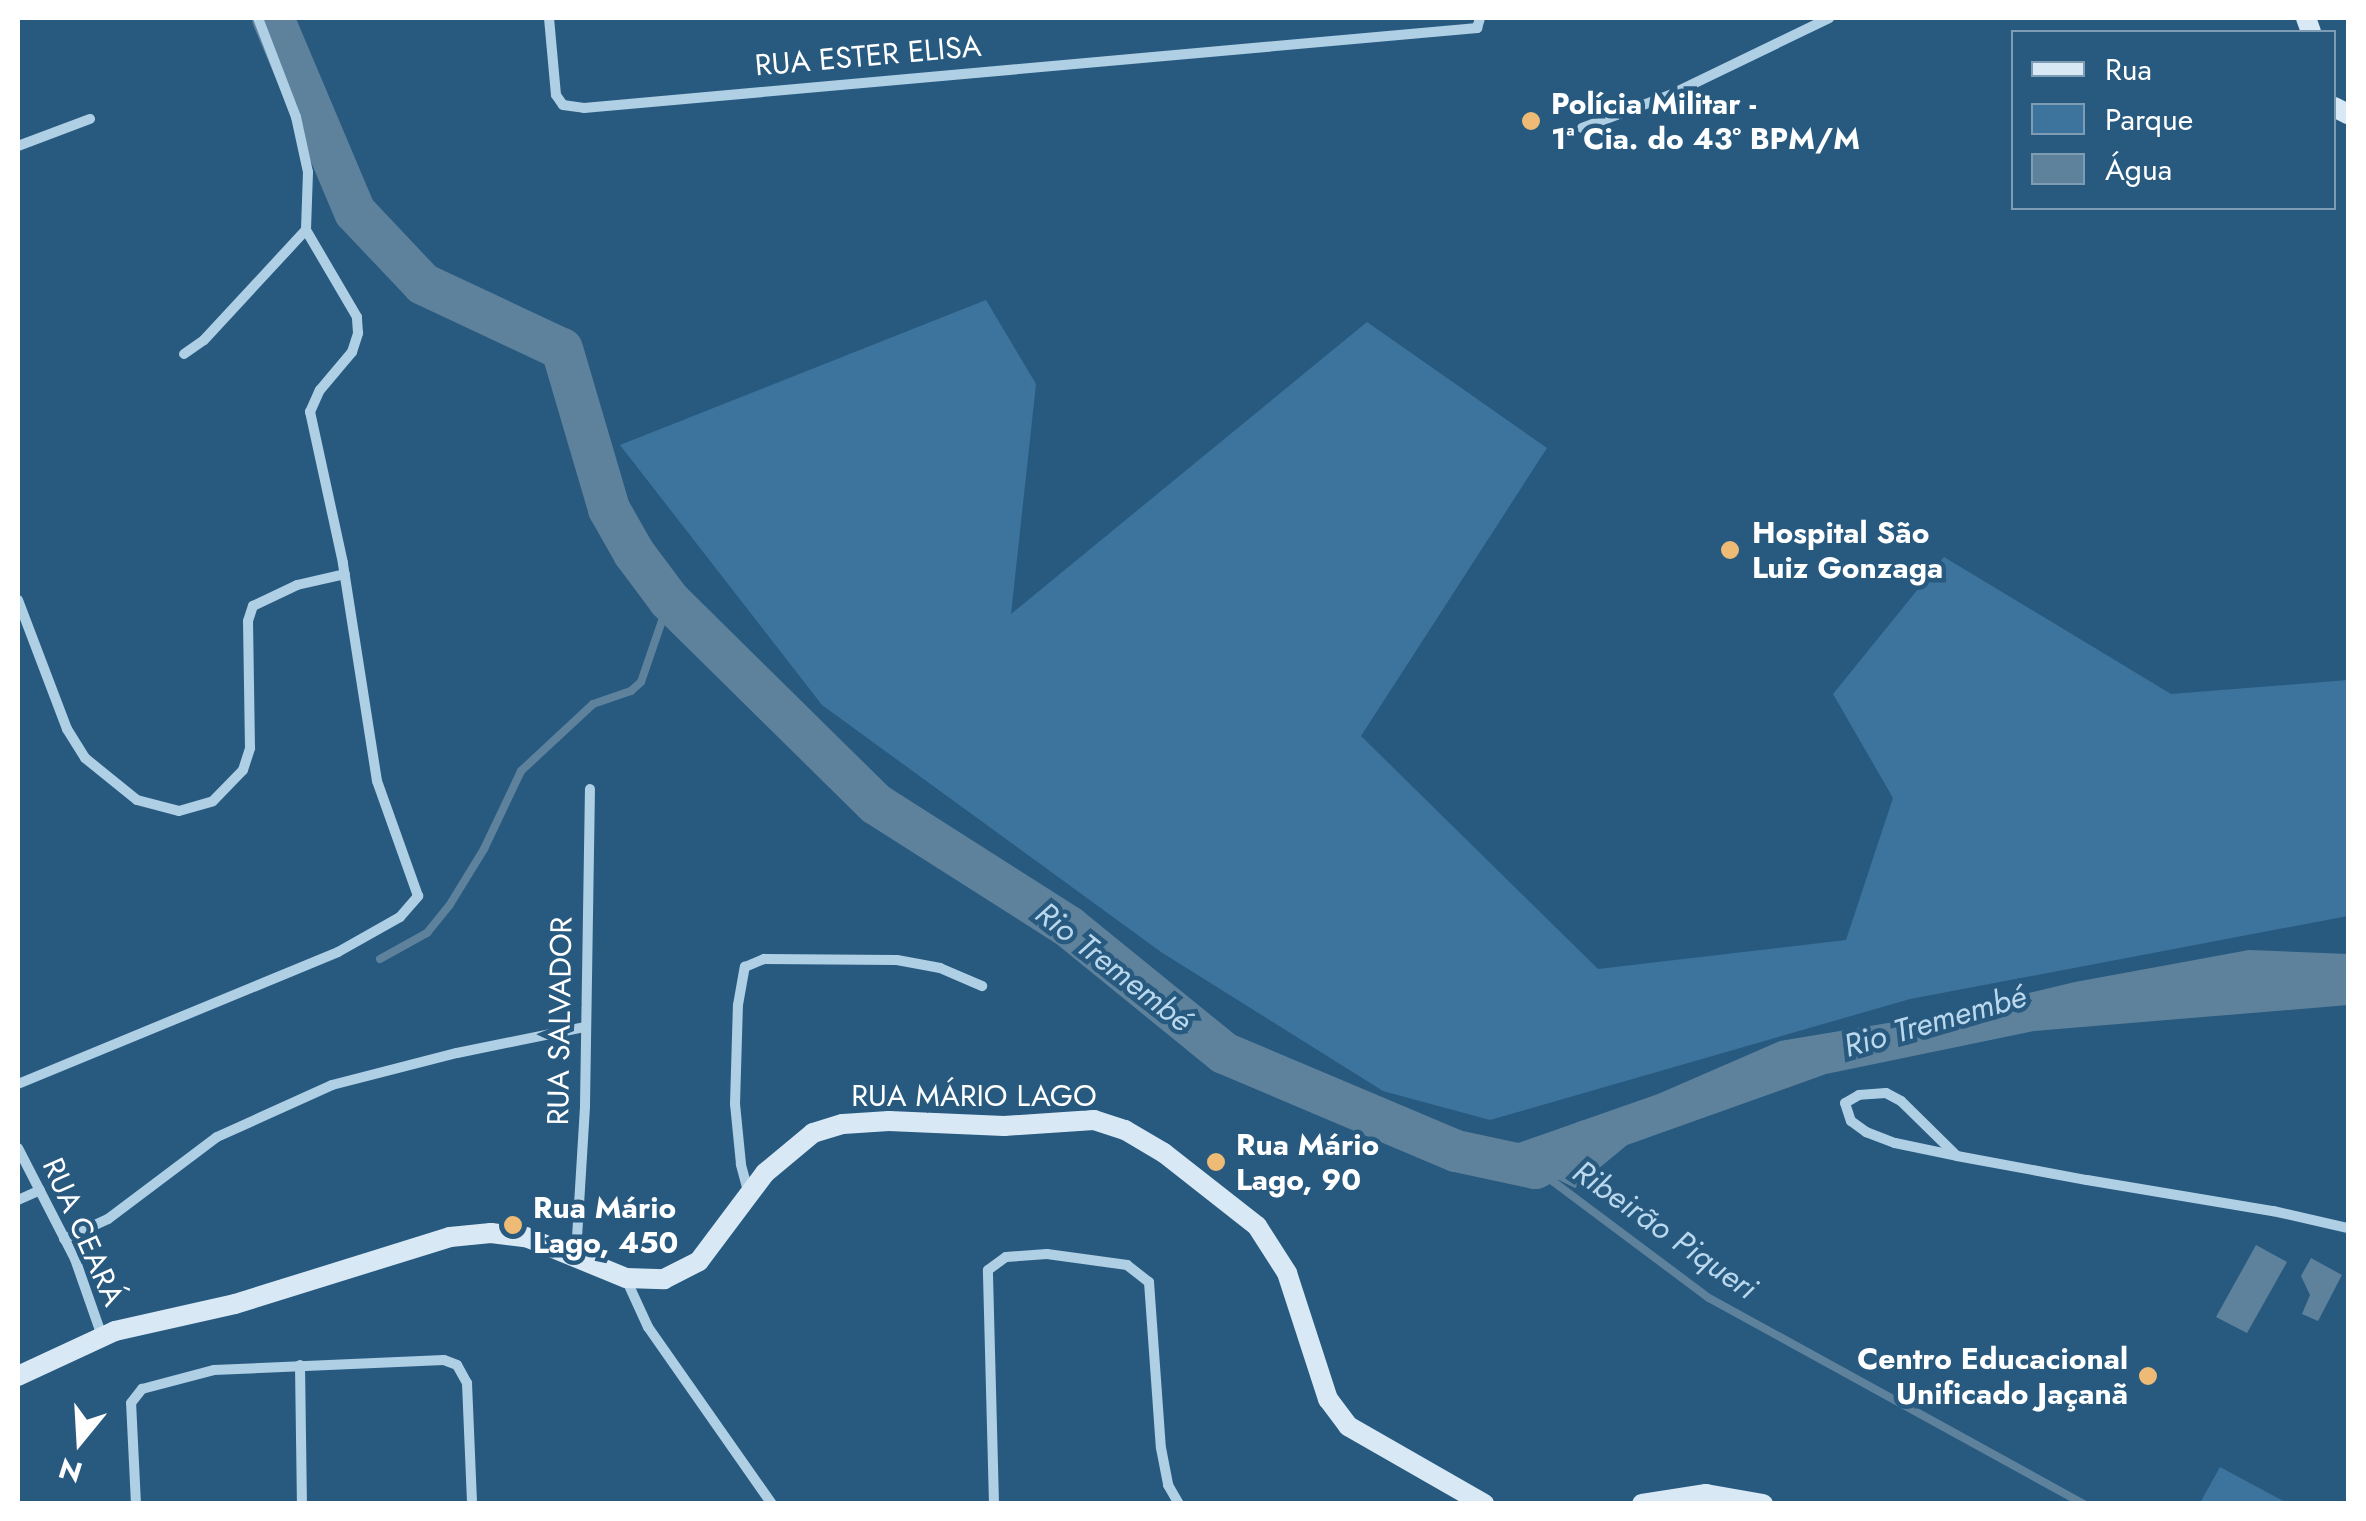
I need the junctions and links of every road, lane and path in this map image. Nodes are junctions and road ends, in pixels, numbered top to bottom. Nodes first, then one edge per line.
1 (258, 18) edge
2 (548, 18) edge
3 (1829, 18) edge
4 (1810, 22) edge
5 (1479, 23) edge
6 (90, 119) dead end
7 (1582, 128) dead end
8 (18, 146) edge
9 (306, 230) junction
10 (184, 354) dead end
11 (346, 574) junction
12 (18, 600) edge
13 (590, 789) dead end
14 (982, 986) dead end
15 (585, 1027) junction
16 (18, 1084) edge
17 (18, 1148) edge
18 (1957, 1156) junction
19 (40, 1190) junction
20 (748, 1192) junction
21 (18, 1200) edge
22 (2348, 1228) edge
23 (64, 1238) junction
24 (576, 1254) junction
25 (626, 1278) junction
26 (102, 1336) junction
27 (300, 1366) junction
28 (18, 1376) edge
29 (136, 1504) edge
30 (302, 1504) edge
31 (472, 1504) edge
32 (772, 1504) edge
33 (994, 1504) edge
34 (1179, 1504) edge
35 (1484, 1504) edge
36 (1642, 1504) edge
37 (1763, 1504) edge

1 - 9 street
2 - 5 street, RUA ESTER ELISA
3 - 4 street
4 - 7 street
6 - 8 street
9 - 10 street
9 - 11 street
11 - 12 street
11 - 16 street
13 - 15 street, RUA SALVADOR
14 - 20 street
15 - 23 street
15 - 24 street, RUA SALVADOR
17 - 19 street, RUA CEARÁ
18 - 18 street
18 - 22 street
19 - 21 street
19 - 23 street, RUA CEARÁ
20 - 25 street, RUA MÁRIO LAGO
20 - 35 street, RUA MÁRIO LAGO
23 - 26 street, RUA CEARÁ
24 - 25 street
24 - 26 street
25 - 32 street
26 - 28 street
27 - 29 street
27 - 30 street
27 - 31 street
33 - 34 street
36 - 37 street

